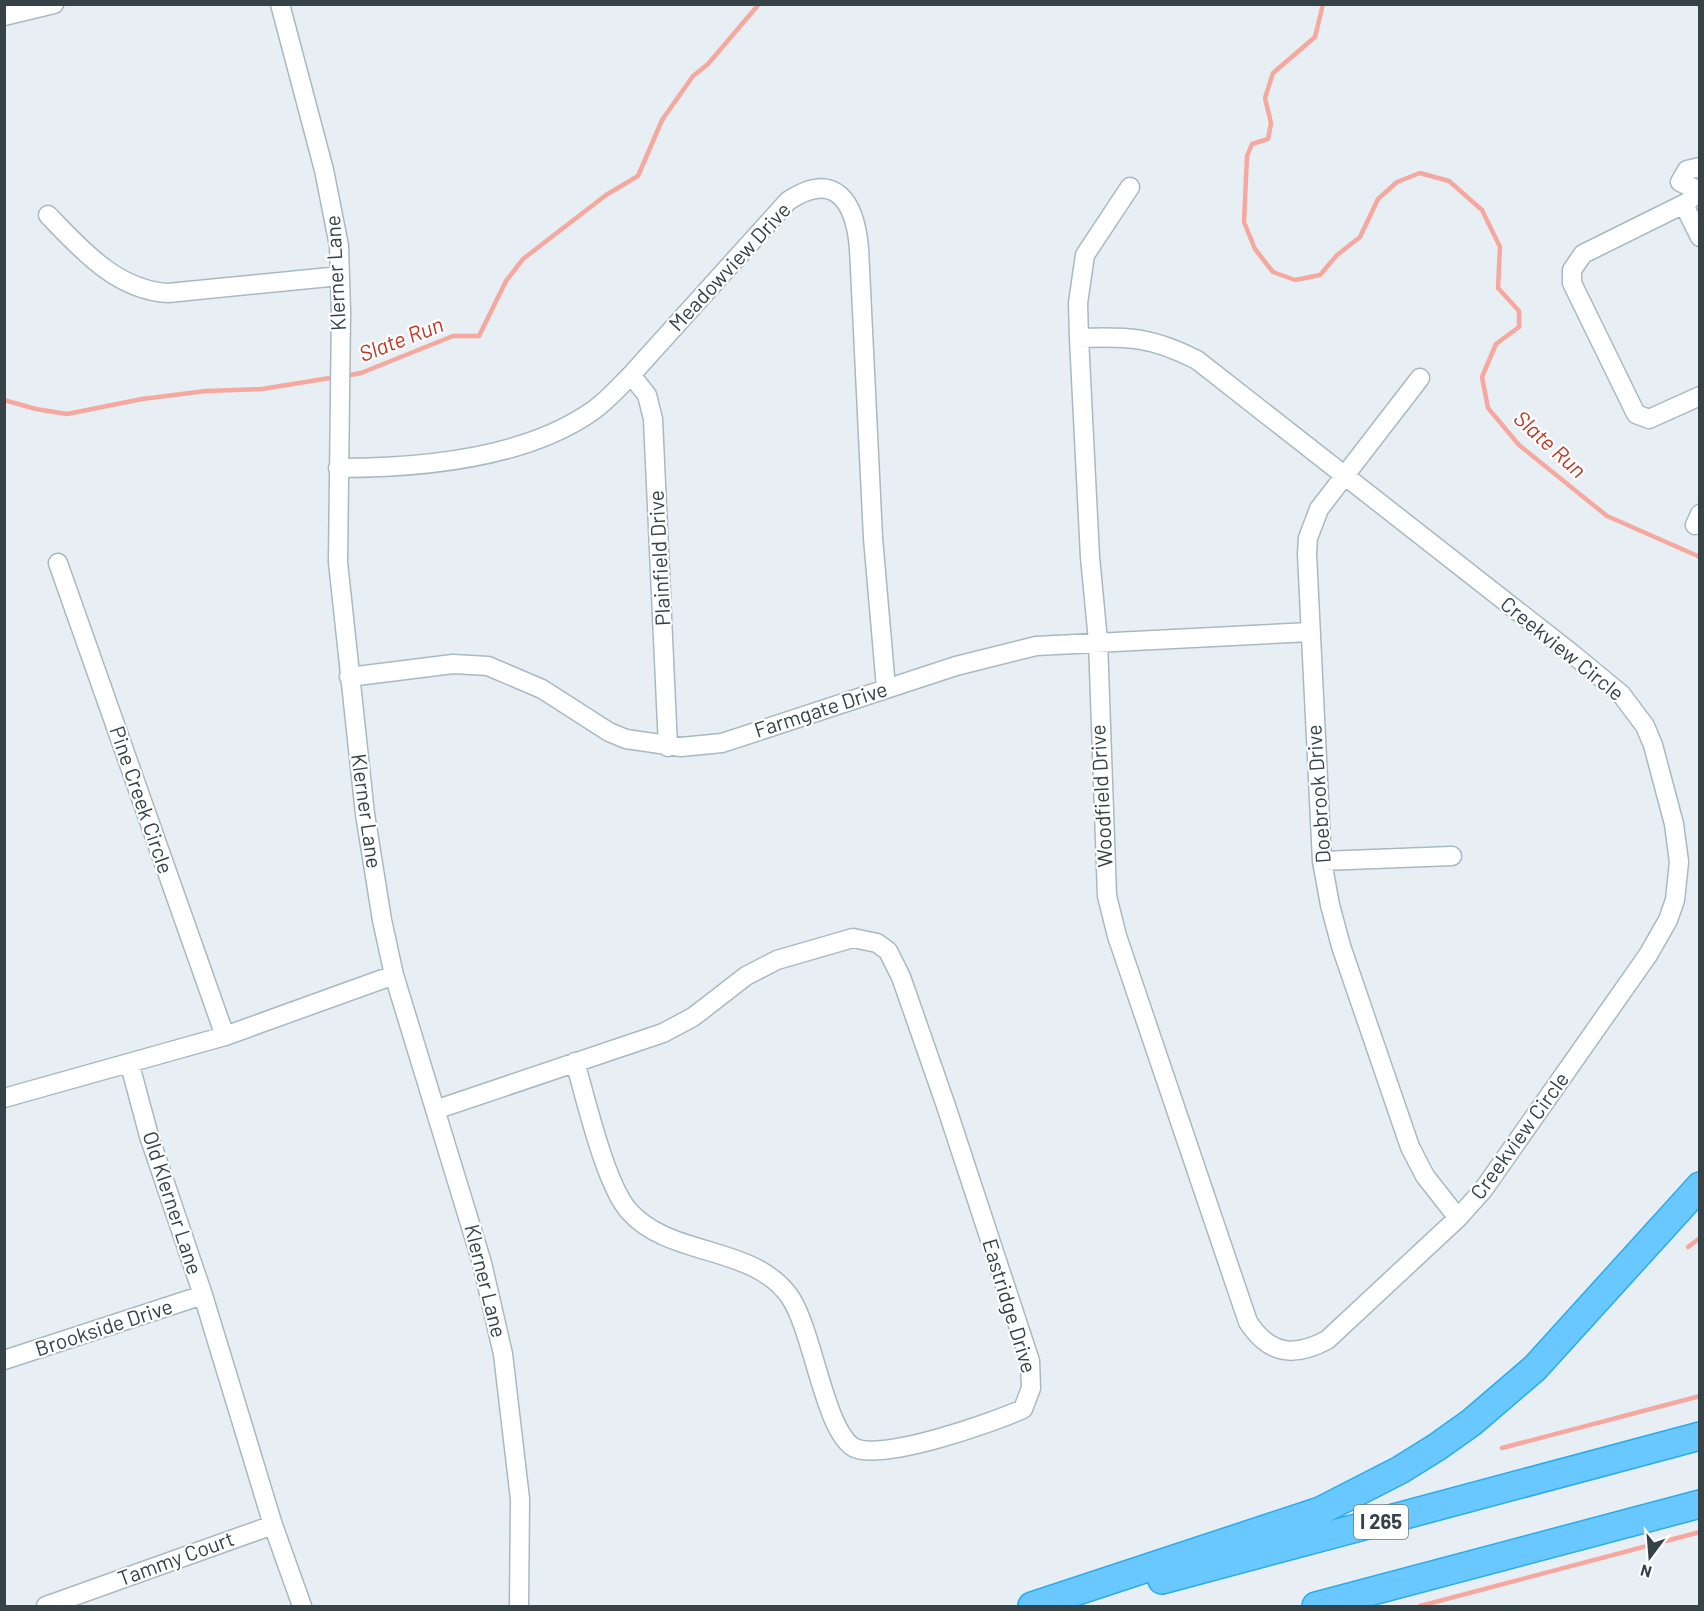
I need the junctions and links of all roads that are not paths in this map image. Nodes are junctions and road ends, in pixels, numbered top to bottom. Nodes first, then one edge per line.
1 (54, 4) edge
2 (280, 4) edge
3 (4, 16) edge
4 (1700, 166) edge
5 (1130, 187) dead end
6 (1699, 190) edge
7 (1684, 205) junction
8 (48, 215) dead end
9 (1700, 237) edge
10 (340, 276) junction
11 (1079, 338) junction
12 (631, 375) junction
13 (1420, 378) dead end
14 (1700, 396) edge
15 (338, 468) junction
16 (1346, 477) junction
17 (57, 563) dead end
18 (1310, 632) junction
19 (1098, 641) junction
20 (349, 677) junction
21 (886, 688) junction
22 (668, 747) junction
23 (1452, 856) dead end
24 (1323, 861) junction
25 (394, 975) junction
26 (225, 1036) junction
27 (575, 1062) junction
28 (130, 1065) junction
29 (4, 1098) edge
30 (435, 1110) junction
31 (1700, 1186) edge
32 (1458, 1218) junction
33 (203, 1295) junction
34 (1311, 1348) joint
35 (4, 1360) edge
36 (1700, 1436) edge
37 (1700, 1504) edge
38 (273, 1525) junction
39 (46, 1606) edge
40 (302, 1606) edge
41 (519, 1606) edge
42 (1032, 1606) edge
43 (1062, 1606) edge
44 (1316, 1606) edge

1 - 3 street
2 - 10 street, Klerner Lane
4 - 6 street
5 - 11 street, Woodfield Drive
6 - 7 street
7 - 9 street
7 - 14 street
8 - 10 street
10 - 15 street, Klerner Lane
11 - 16 street, Creekview Circle
11 - 19 street, Woodfield Drive
12 - 15 street, Meadowview Drive
12 - 21 street, Meadowview Drive
12 - 22 street, Plainfield Drive
13 - 16 street, Doebrook Drive
15 - 20 street, Klerner Lane
16 - 18 street, Doebrook Drive
16 - 32 street, Creekview Circle
17 - 26 street, Pine Creek Circle
18 - 19 street, Farmgate Drive
18 - 24 street, Doebrook Drive
19 - 21 street, Farmgate Drive
19 - 34 street, Woodfield Drive
20 - 22 street, Farmgate Drive
20 - 25 street, Klerner Lane
21 - 22 street, Farmgate Drive
23 - 24 street
24 - 32 street, Doebrook Drive
25 - 26 street
25 - 30 street, Klerner Lane
26 - 28 street
27 - 27 street, Eastridge Drive
27 - 30 street, Eastridge Drive
28 - 29 street
28 - 33 street, Old Klerner Lane
30 - 41 street, Klerner Lane
31 - 42 highway
32 - 34 street, Creekview Circle
33 - 35 street, Brookside Drive
33 - 38 street, Old Klerner Lane
36 - 43 highway, I 265
37 - 44 highway
38 - 39 street, Tammy Court
38 - 40 street, Old Klerner Lane

